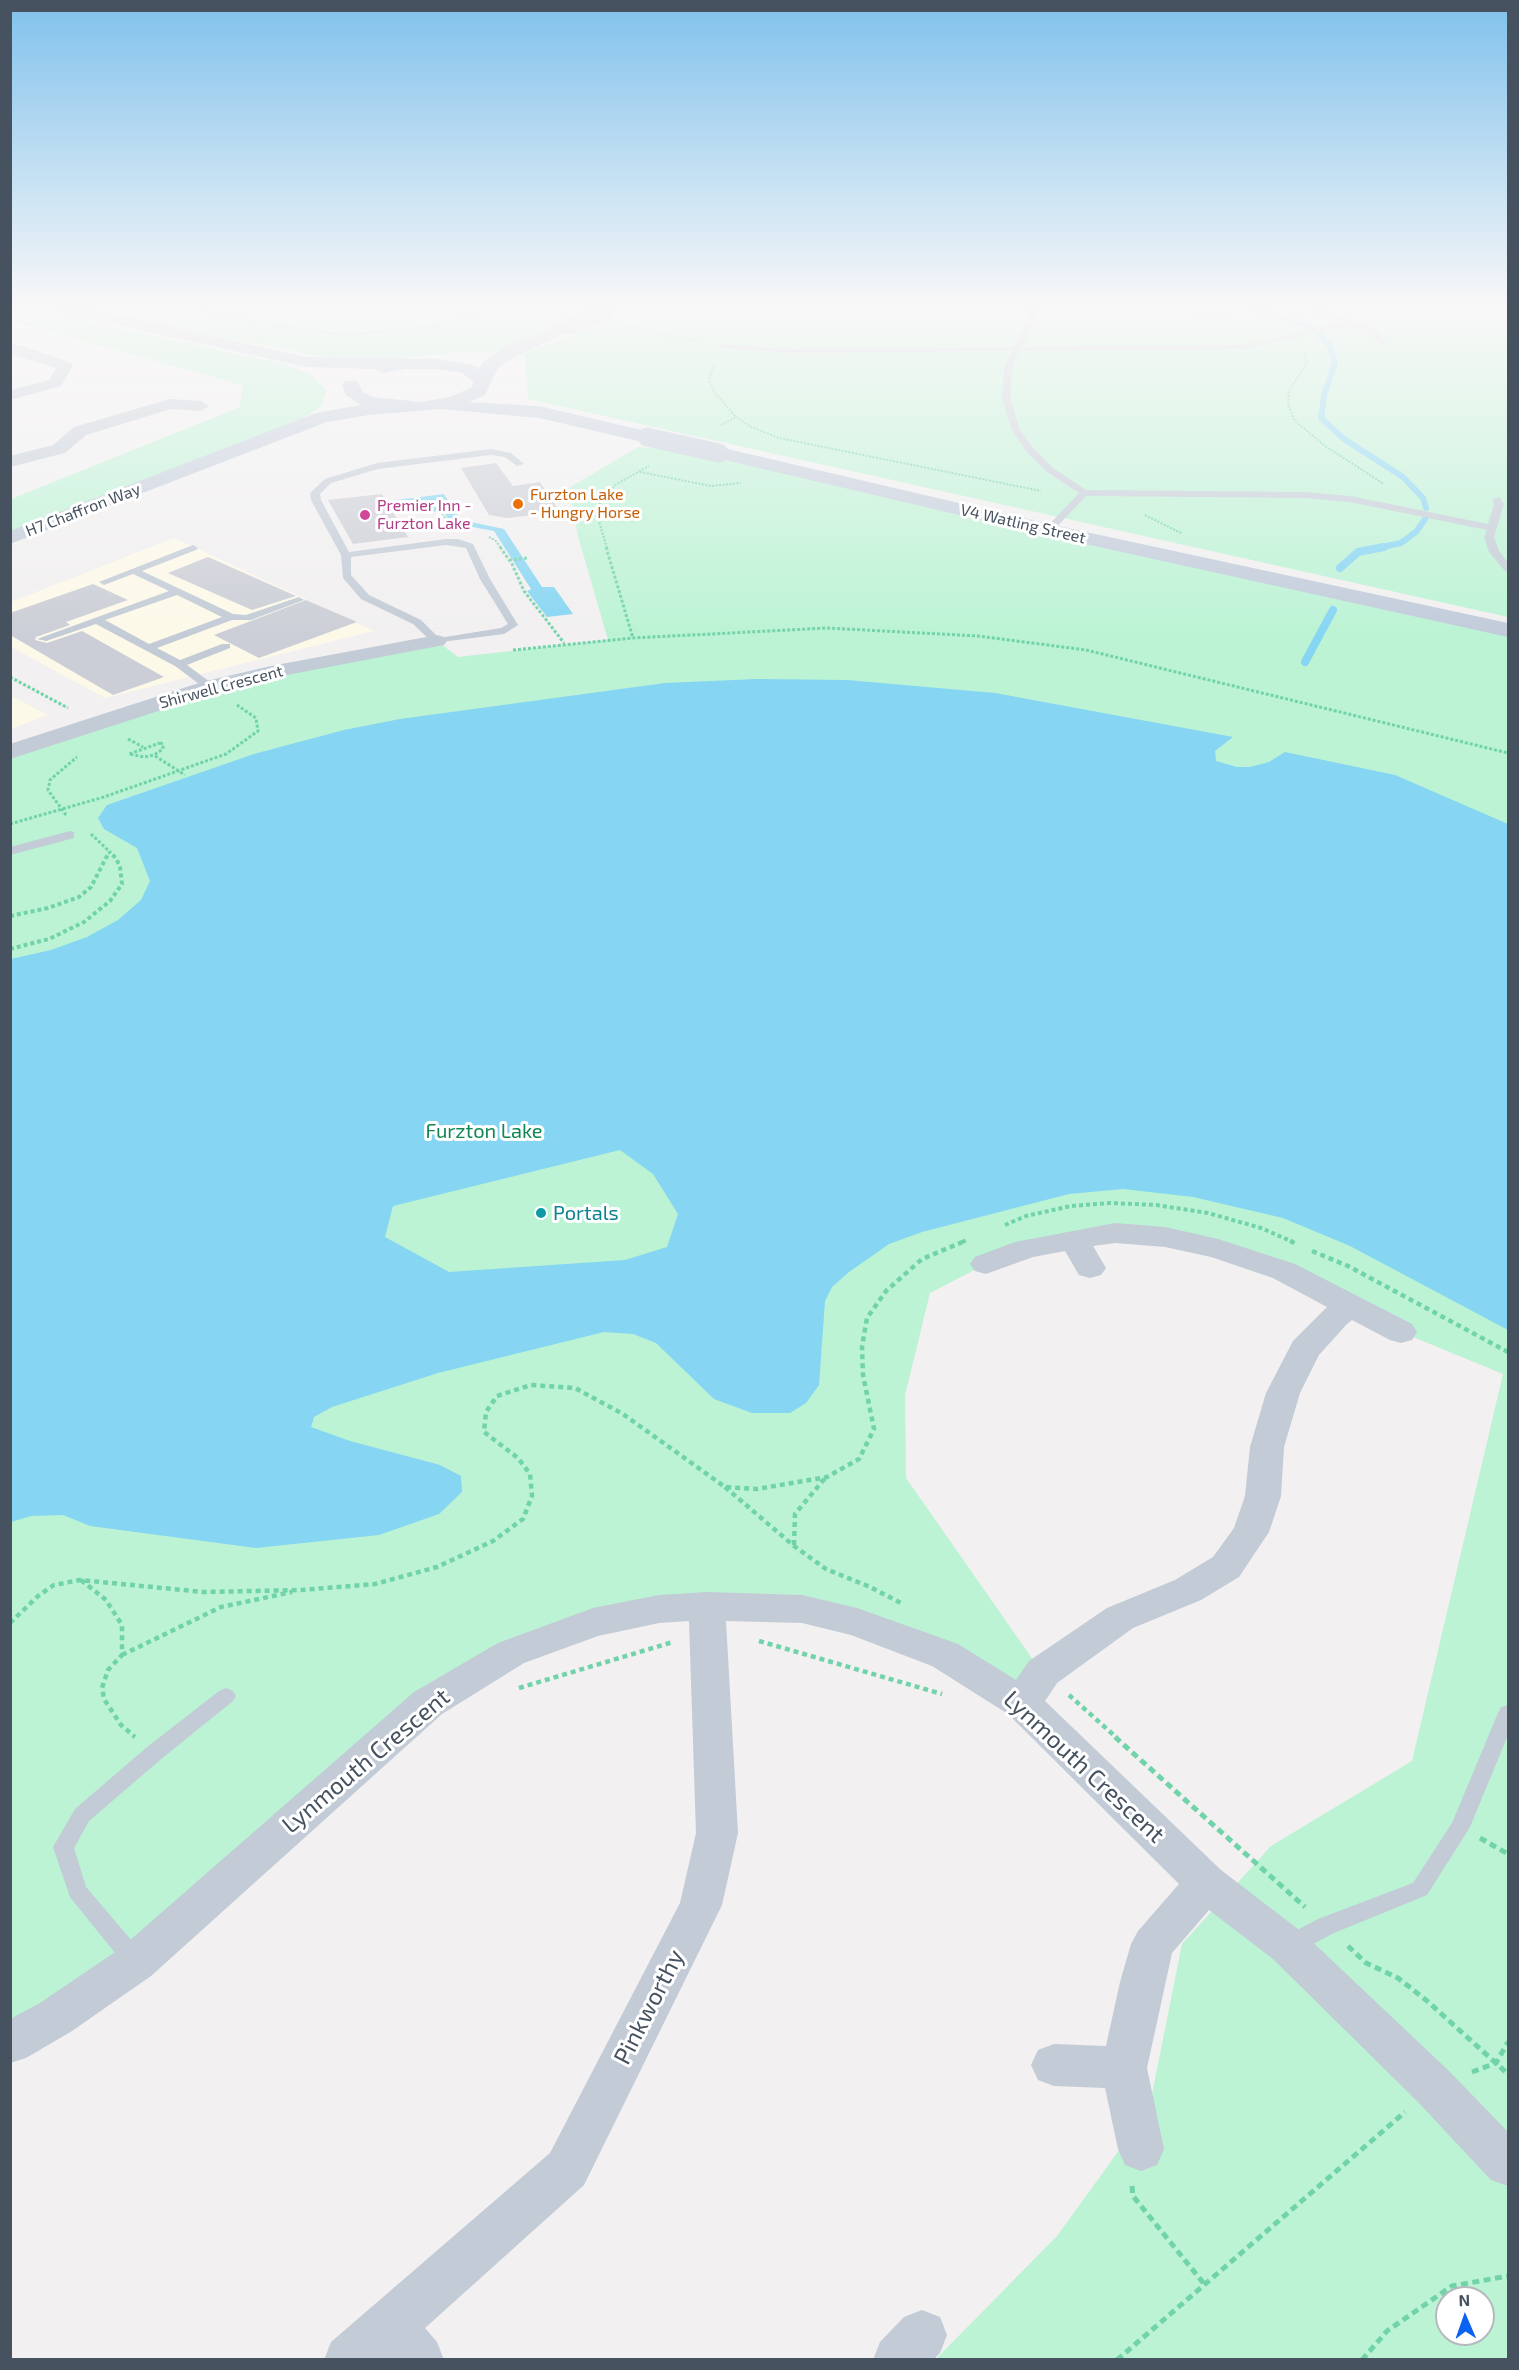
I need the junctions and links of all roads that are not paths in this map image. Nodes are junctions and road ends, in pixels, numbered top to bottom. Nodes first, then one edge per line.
1 (114, 419) edge
2 (319, 419) edge
3 (568, 419) edge
4 (1012, 419) edge
5 (10, 462) edge
6 (519, 464) dead end
7 (1082, 496) junction
8 (1497, 499) dead end
9 (1492, 528) junction
10 (1049, 530) junction
11 (10, 538) edge
12 (193, 548) dead end
13 (346, 555) junction
14 (1509, 569) edge
15 (134, 571) junction
16 (104, 582) dead end
17 (177, 592) junction
18 (299, 600) dead end
19 (231, 617) junction
20 (99, 621) junction
21 (1509, 630) edge
22 (42, 639) dead end
23 (436, 641) junction
24 (226, 646) dead end
25 (149, 647) junction
26 (179, 664) junction
27 (210, 687) junction
28 (10, 752) edge
29 (70, 836) dead end
30 (10, 851) edge
31 (1074, 1239) junction
32 (980, 1251) road end
33 (1090, 1268) dead end
34 (1349, 1305) junction
35 (1401, 1332) dead end
36 (708, 1619) junction
37 (1033, 1688) junction
38 (226, 1696) dead end
39 (1509, 1713) edge
40 (1206, 1883) junction
41 (1288, 1946) junction
42 (136, 1962) junction
43 (10, 2043) edge
44 (1054, 2065) dead end
45 (1124, 2068) junction
46 (1141, 2150) road end
47 (1509, 2164) edge
48 (405, 2342) edge
49 (349, 2360) edge

1 - 5 street
2 - 11 street, H7 Chaffron Way
3 - 10 street, V4 Watling Street, bridge
4 - 7 lane
6 - 13 lane
7 - 9 lane
7 - 10 lane
8 - 9 lane
9 - 14 lane
10 - 21 street, V4 Watling Street
12 - 15 lane
13 - 23 lane
13 - 23 lane
15 - 16 lane
15 - 17 lane
17 - 19 lane
17 - 20 lane
18 - 19 lane
19 - 25 lane
20 - 22 lane
20 - 25 lane
23 - 27 street, Shirwell Crescent
24 - 26 lane
25 - 26 lane
26 - 27 lane
27 - 28 street, Shirwell Crescent
29 - 30 lane
31 - 32 street
31 - 33 street
31 - 34 street
34 - 35 street
34 - 37 street
36 - 37 street, Lynmouth Crescent
36 - 42 street, Lynmouth Crescent
36 - 48 street, Pinkworthy
37 - 40 street, Lynmouth Crescent
38 - 42 lane
39 - 41 lane
40 - 41 street, Lynmouth Crescent
40 - 45 street
41 - 47 street, Lynmouth Crescent
42 - 43 street, Lynmouth Crescent
44 - 45 street
45 - 46 street
48 - 49 street, Pinkworthy

